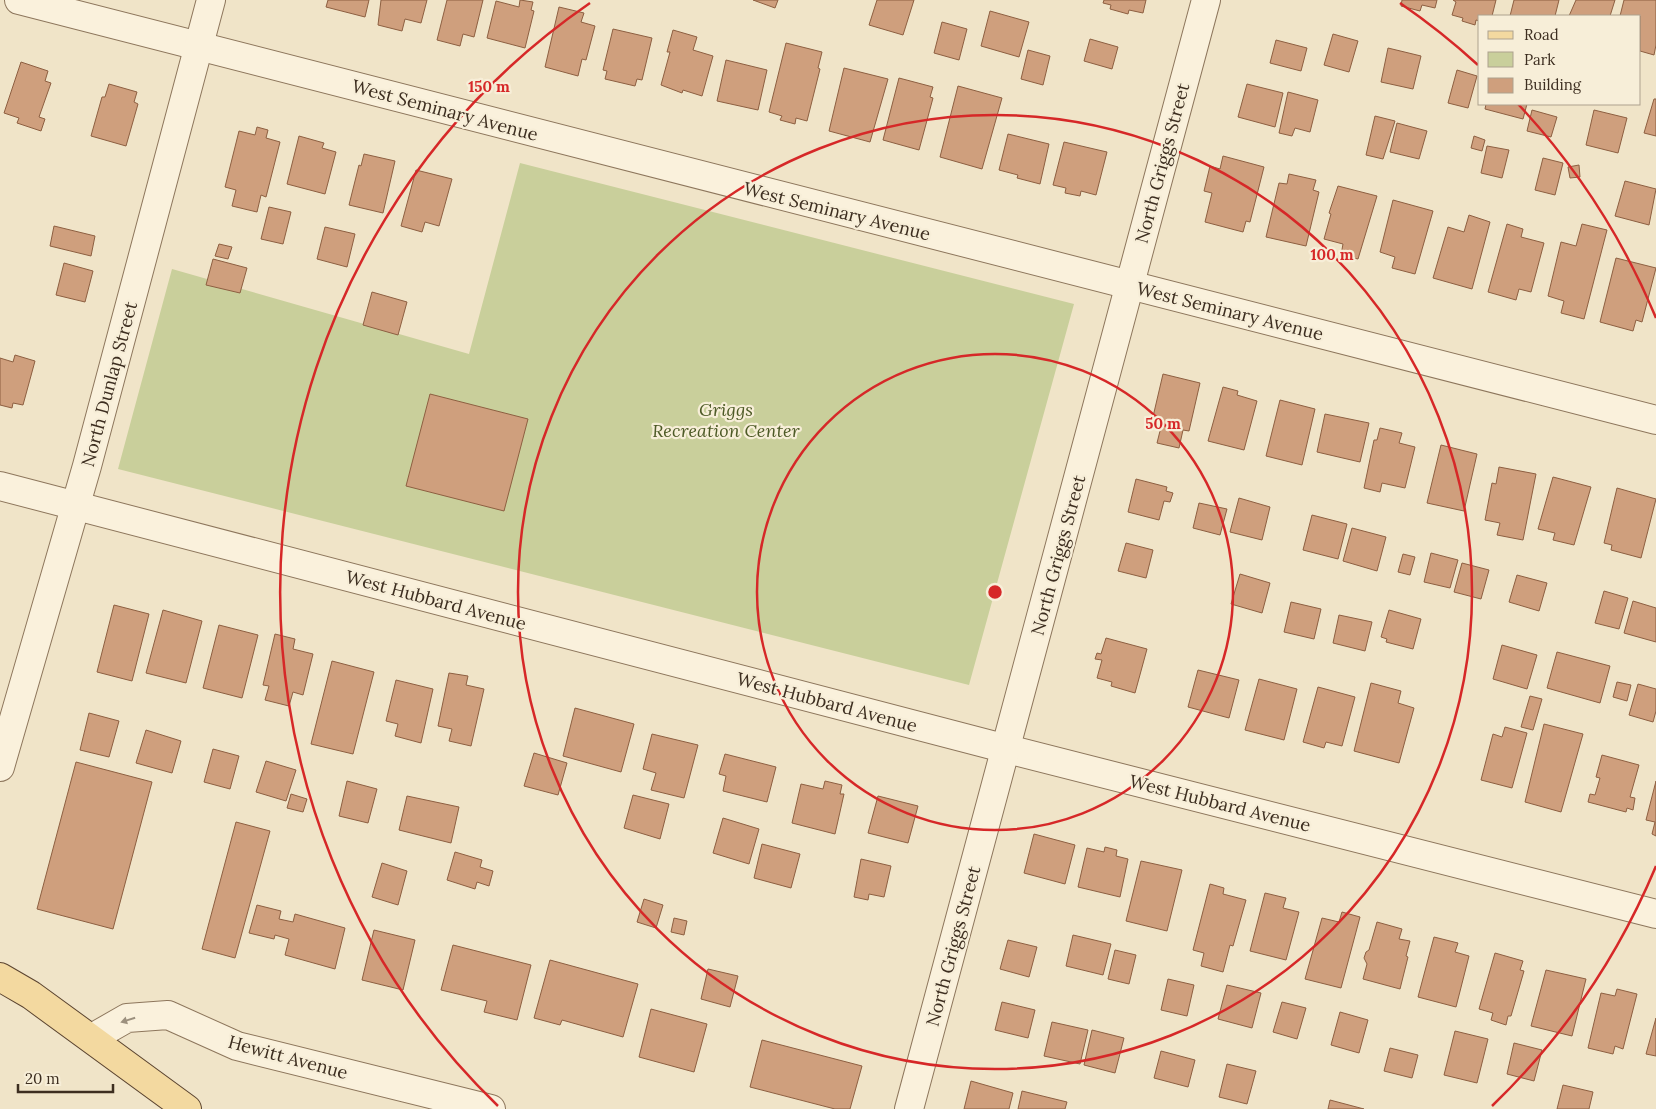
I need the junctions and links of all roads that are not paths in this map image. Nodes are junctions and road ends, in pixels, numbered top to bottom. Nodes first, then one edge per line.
1 (19, 0) edge
2 (211, 0) edge
3 (1206, 0) edge
4 (201, 46) junction
5 (1130, 285) junction
6 (1656, 420) edge
7 (0, 486) edge
8 (76, 505) junction
9 (1007, 750) junction
10 (0, 767) edge
11 (1656, 914) edge
12 (0, 977) edge
13 (92, 1038) junction
14 (187, 1109) edge
15 (491, 1109) edge
16 (909, 1109) edge

1 - 4 street, West Seminary Avenue
2 - 4 street, North Dunlap Street
3 - 5 street, North Griggs Street
4 - 5 street, West Seminary Avenue
4 - 8 street, North Dunlap Street
5 - 6 street, West Seminary Avenue
5 - 9 street, North Griggs Street
7 - 8 street, West Hubbard Avenue
8 - 9 street, West Hubbard Avenue
8 - 10 street, North Dunlap Street
9 - 11 street, West Hubbard Avenue
9 - 16 street, North Griggs Street
12 - 13 main road
13 - 14 main road
15 -> 13 street, Hewitt Avenue

